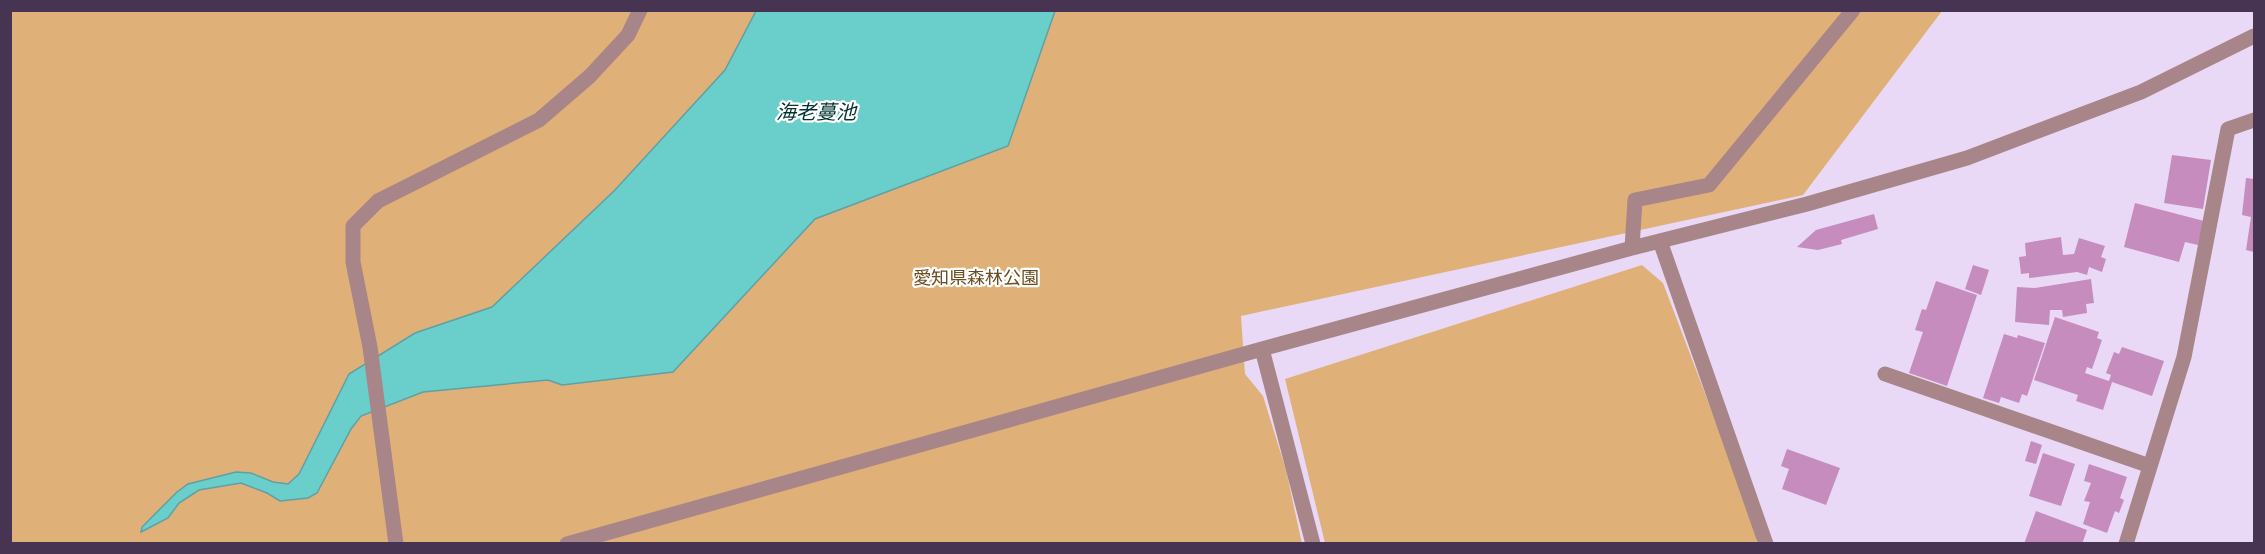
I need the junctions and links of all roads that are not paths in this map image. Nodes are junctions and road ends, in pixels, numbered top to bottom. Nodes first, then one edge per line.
1 (640, 10) edge
2 (1853, 10) edge
3 (2254, 36) edge
4 (2254, 120) edge
5 (1660, 241) junction
6 (1632, 248) junction
7 (1262, 349) junction
8 (1885, 374) dead end
9 (2150, 466) junction
10 (396, 543) edge
11 (567, 543) edge
12 (1313, 543) edge
13 (1766, 543) edge
14 (2128, 543) edge

1 - 10 street
2 - 6 street
3 - 5 street
4 - 9 street
5 - 6 street
5 - 13 street
6 - 7 street
7 - 11 street
7 - 12 street
8 - 9 street
9 - 14 street

